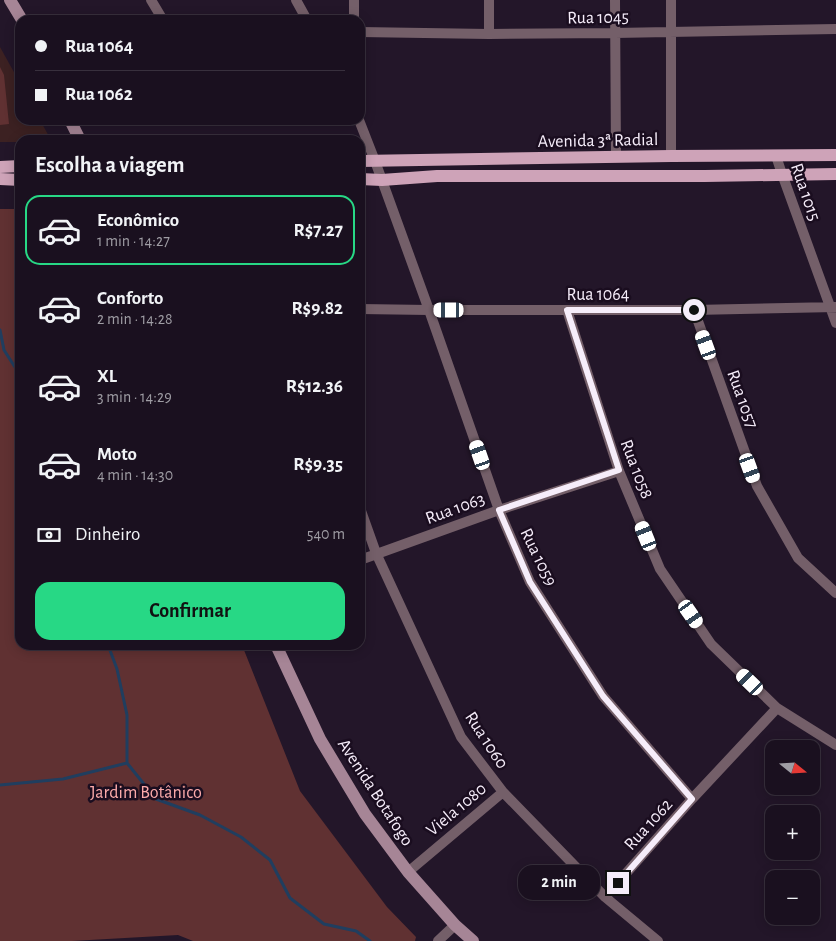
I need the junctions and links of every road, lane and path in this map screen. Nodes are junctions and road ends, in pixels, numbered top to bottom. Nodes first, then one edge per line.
1 (10, 0) edge
2 (151, 0) edge
3 (296, 0) edge
4 (354, 0) edge
5 (489, 0) edge
6 (615, 0) edge
7 (671, 0) edge
8 (19, 15) edge
9 (160, 15) edge
10 (304, 15) edge
11 (354, 15) edge
12 (836, 29) edge
13 (671, 31) junction
14 (365, 32) edge
15 (615, 33) junction
16 (489, 34) junction
17 (365, 135) edge
18 (836, 155) edge
19 (671, 156) junction
20 (776, 156) junction
21 (616, 157) junction
22 (365, 161) edge
23 (375, 161) junction
24 (15, 166) edge
25 (0, 167) edge
26 (782, 174) junction
27 (836, 174) edge
28 (487, 176) junction
29 (705, 176) junction
30 (0, 179) edge
31 (365, 179) edge
32 (15, 180) edge
33 (382, 180) junction
34 (833, 307) edge
35 (365, 309) edge
36 (429, 310) junction
37 (567, 310) junction
38 (694, 310) junction
39 (836, 323) edge
40 (619, 470) junction
41 (499, 510) junction
42 (365, 522) edge
43 (376, 553) junction
44 (365, 558) edge
45 (836, 593) edge
46 (278, 650) edge
47 (777, 708) junction
48 (836, 745) edge
49 (503, 792) junction
50 (692, 799) junction
51 (408, 872) junction
52 (605, 897) junction
53 (456, 925) junction
54 (438, 941) edge
55 (473, 941) edge
56 (658, 941) edge

1 - 8 street
2 - 9 street
3 - 10 street
4 - 11 street
5 - 16 street
6 - 15 street
7 - 13 street
12 - 13 street, Rua 1045
13 - 15 street, Rua 1045
13 - 19 street
14 - 16 street, Rua 1045
15 - 16 street, Rua 1045
15 - 21 street
17 - 23 street, Rua 1059
18 - 20 main road, Avenida 3ª Radial
19 - 20 main road, Avenida 3ª Radial
19 - 21 main road, Avenida 3ª Radial
19 - 29 main road
20 - 26 street, Rua 1015
21 - 23 main road, Avenida 3ª Radial
21 - 28 main road
22 - 23 main road, Avenida 3ª Radial
23 - 33 street, Rua 1059
24 - 25 main road
26 - 27 main road, Avenida 3ª Radial
26 - 29 main road, Avenida 3ª Radial
26 - 34 street, Rua 1015
28 - 29 main road, Avenida 3ª Radial
28 - 33 main road
30 - 32 main road
31 - 33 main road
33 - 36 street, Rua 1059
34 - 38 street, Rua 1064
34 - 39 street, Rua 1015
35 - 36 street, Rua 1064
36 - 37 street, Rua 1064
36 - 41 street, Rua 1059
37 - 38 street, Rua 1064
37 - 40 street, Rua 1058
38 - 45 street, Rua 1057
40 - 41 street, Rua 1063
40 - 47 street, Rua 1058
41 - 43 street, Rua 1063
41 - 50 street, Rua 1059
42 - 43 street, Rua 1060
43 - 44 street, Rua 1063
43 - 49 street, Rua 1060
46 - 51 street, Avenida Botafogo
47 - 48 street, Rua 1058
47 - 50 street, Rua 1062
49 - 51 street, Viela 1080
49 - 52 street, Rua 1060
50 - 52 street, Rua 1062
51 - 53 street, Avenida Botafogo
52 - 56 street, Rua 1060
53 - 54 street
53 - 55 street, Avenida Botafogo

